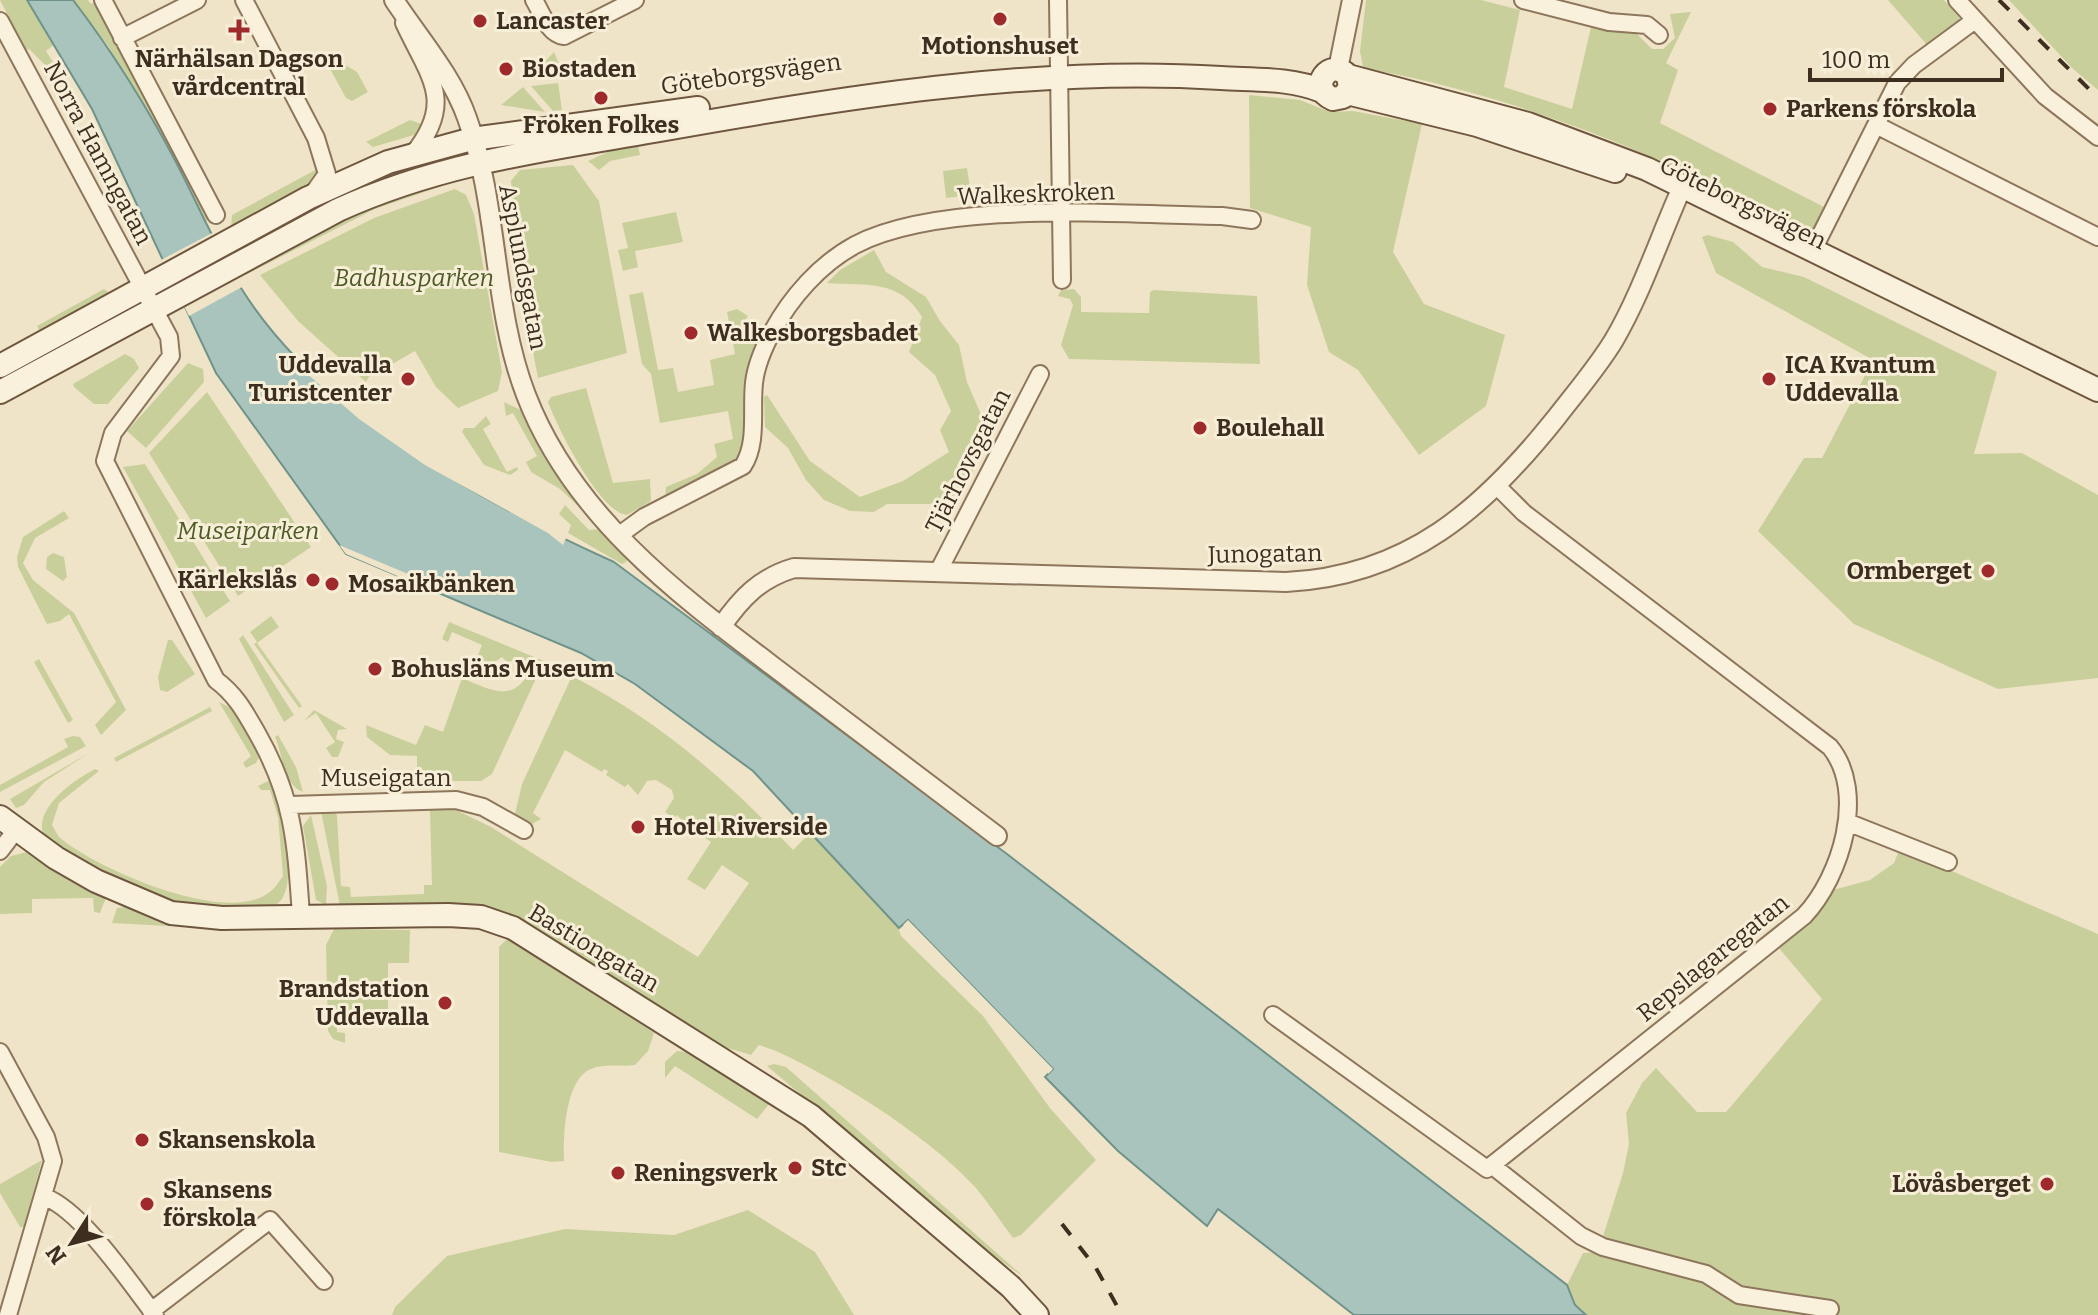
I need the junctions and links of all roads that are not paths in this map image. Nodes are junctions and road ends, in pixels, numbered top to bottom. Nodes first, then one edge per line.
1 (103, 0) edge
2 (197, 0) edge
3 (244, 0) edge
4 (394, 0) edge
5 (534, 0) edge
6 (635, 0) edge
7 (1058, 0) edge
8 (1352, 0) edge
9 (1523, 0) edge
10 (1957, 0) edge
11 (1975, 20) junction
12 (0, 21) edge
13 (1659, 35) dead end
14 (122, 38) junction
15 (1059, 70) junction
16 (1336, 81) junction
17 (1876, 125) junction
18 (2098, 137) edge
19 (316, 138) junction
20 (472, 139) junction
21 (413, 154) junction
22 (478, 162) junction
23 (362, 173) junction
24 (1680, 192) junction
25 (308, 198) junction
26 (1063, 214) junction
27 (216, 215) dead end
28 (1252, 220) dead end
29 (2098, 237) edge
30 (1813, 250) junction
31 (1062, 280) dead end
32 (142, 287) junction
33 (154, 308) junction
34 (0, 366) edge
35 (1040, 374) dead end
36 (2098, 390) edge
37 (0, 392) edge
38 (2098, 407) edge
39 (1498, 487) junction
40 (618, 536) junction
41 (939, 570) junction
42 (721, 627) junction
43 (290, 805) junction
44 (1847, 822) junction
45 (8, 824) edge
46 (524, 830) dead end
47 (997, 836) dead end
48 (0, 851) edge
49 (1948, 862) dead end
50 (301, 916) junction
51 (1273, 1015) dead end
52 (0, 1052) edge
53 (1494, 1167) junction
54 (45, 1197) junction
55 (324, 1281) dead end
56 (1830, 1309) dead end
57 (153, 1313) edge
58 (8, 1315) edge
59 (1037, 1315) edge

1 - 14 street
2 - 14 street
3 - 19 street
4 - 20 street, Asplundsgatan
4 - 21 street, Asplundsgatan
5 - 6 street
7 - 15 street
8 - 16 street
9 - 13 street
10 - 11 street
11 - 17 street
11 - 18 street
12 - 32 street, Norra Hamngatan
14 - 27 street
15 - 16 main road, Göteborgsvägen
15 - 20 main road, Göteborgsvägen
15 - 22 main road, Göteborgsvägen
15 - 26 street
16 - 24 main road, Göteborgsvägen
17 - 29 street
17 - 30 street
19 - 23 street
19 - 25 street
20 - 21 main road, Göteborgsvägen
20 - 22 street, Asplundsgatan
21 - 23 main road, Göteborgsvägen
22 - 33 main road, Göteborgsvägen
22 - 40 street, Asplundsgatan
23 - 25 main road, Göteborgsvägen
24 - 30 main road, Göteborgsvägen
24 - 38 main road, Göteborgsvägen
24 - 39 street, Junogatan
25 - 32 main road, Göteborgsvägen
26 - 28 street, Walkeskroken
26 - 31 street
26 - 40 street, Walkeskroken
30 - 36 main road, Göteborgsvägen
32 - 33 street, Norra Hamngatan
32 - 34 main road, Göteborgsvägen
33 - 37 main road, Göteborgsvägen
33 - 43 street, Norra Hamngatan
35 - 41 street, Tjärhovsgatan
39 - 41 street, Junogatan
39 - 44 street, Repslagaregatan
40 - 42 street, Asplundsgatan
41 - 42 street, Junogatan
42 - 47 street, Asplundsgatan
43 - 46 street, Museigatan
43 - 50 street
44 - 49 street
44 - 53 street, Repslagaregatan
45 - 48 street
45 - 50 main road, Bastiongatan
50 - 59 main road, Bastiongatan
51 - 53 street
52 - 54 street
53 - 56 street
54 - 57 street
54 - 58 street
55 - 57 street

